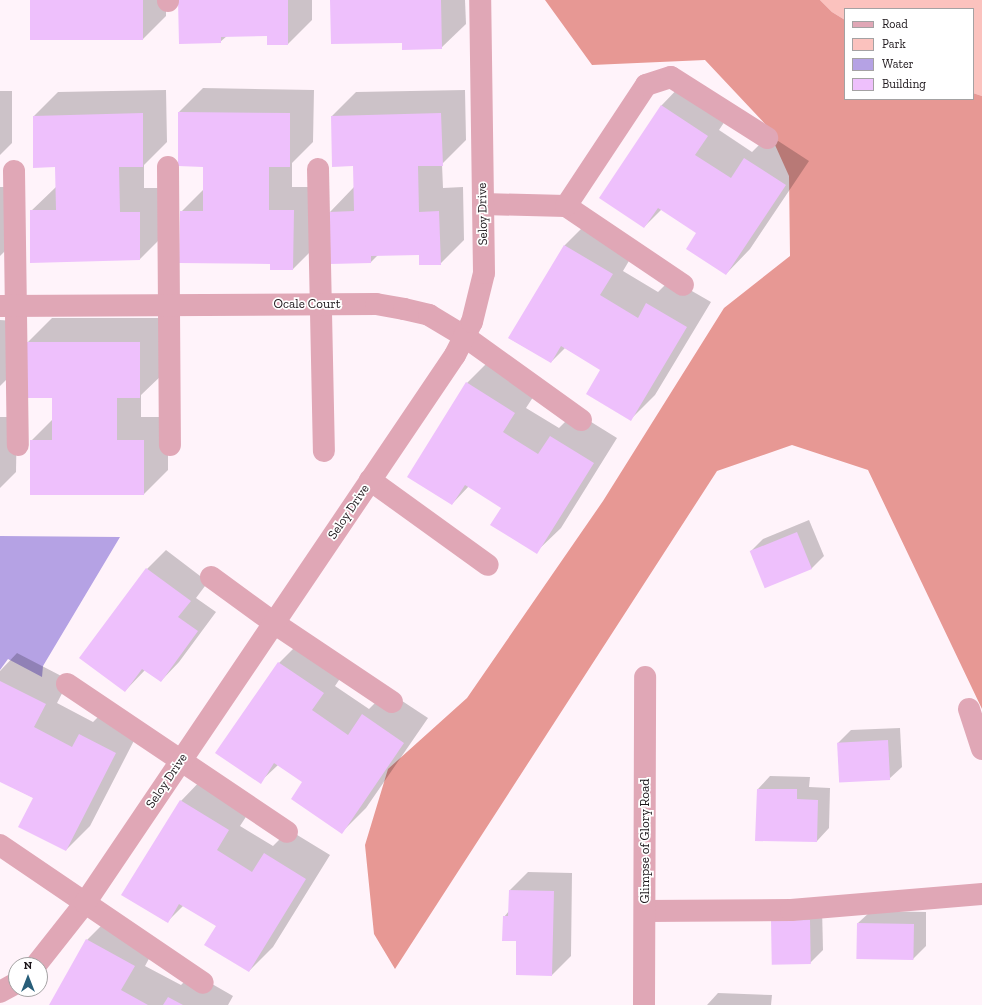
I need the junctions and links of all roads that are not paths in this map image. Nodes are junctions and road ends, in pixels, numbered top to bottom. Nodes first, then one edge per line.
1 (480, 0) edge
2 (767, 138) dead end
3 (168, 167) dead end
4 (318, 169) dead end
5 (14, 171) dead end
6 (484, 204) junction
7 (566, 206) junction
8 (683, 285) dead end
9 (320, 304) junction
10 (168, 305) junction
11 (8, 306) edge
12 (464, 336) junction
13 (581, 420) dead end
14 (18, 445) dead end
15 (170, 445) dead end
16 (324, 451) dead end
17 (370, 480) junction
18 (488, 565) dead end
19 (211, 577) dead end
20 (274, 623) junction
21 (645, 677) dead end
22 (67, 684) dead end
23 (392, 702) dead end
24 (969, 709) dead end
25 (982, 749) edge
26 (181, 760) junction
27 (287, 832) dead end
28 (0, 845) edge
29 (982, 894) edge
30 (85, 903) junction
31 (645, 911) junction
32 (42, 957) edge
33 (203, 983) dead end
34 (0, 992) edge
35 (5, 1005) edge
36 (644, 1005) edge

1 - 6 street, Seloy Drive
2 - 7 street
3 - 10 street
4 - 9 street
5 - 11 street
6 - 7 street
6 - 12 street, Seloy Drive
7 - 8 street
9 - 10 street, Ocale Court
9 - 12 street, Ocale Court
9 - 16 street
10 - 11 street, Ocale Court
10 - 15 street
11 - 14 street
12 - 13 street, Ocale Court
12 - 17 street, Seloy Drive
17 - 18 street
17 - 20 street, Seloy Drive
19 - 20 street
20 - 23 street
20 - 26 street, Seloy Drive
21 - 31 street, Glimpse of Glory Road
22 - 26 street
24 - 25 street
26 - 27 street
26 - 30 street, Seloy Drive
28 - 30 street
29 - 31 street
30 - 32 street, Seloy Drive
30 - 33 street
31 - 36 street, Glimpse of Glory Road
34 - 35 street

